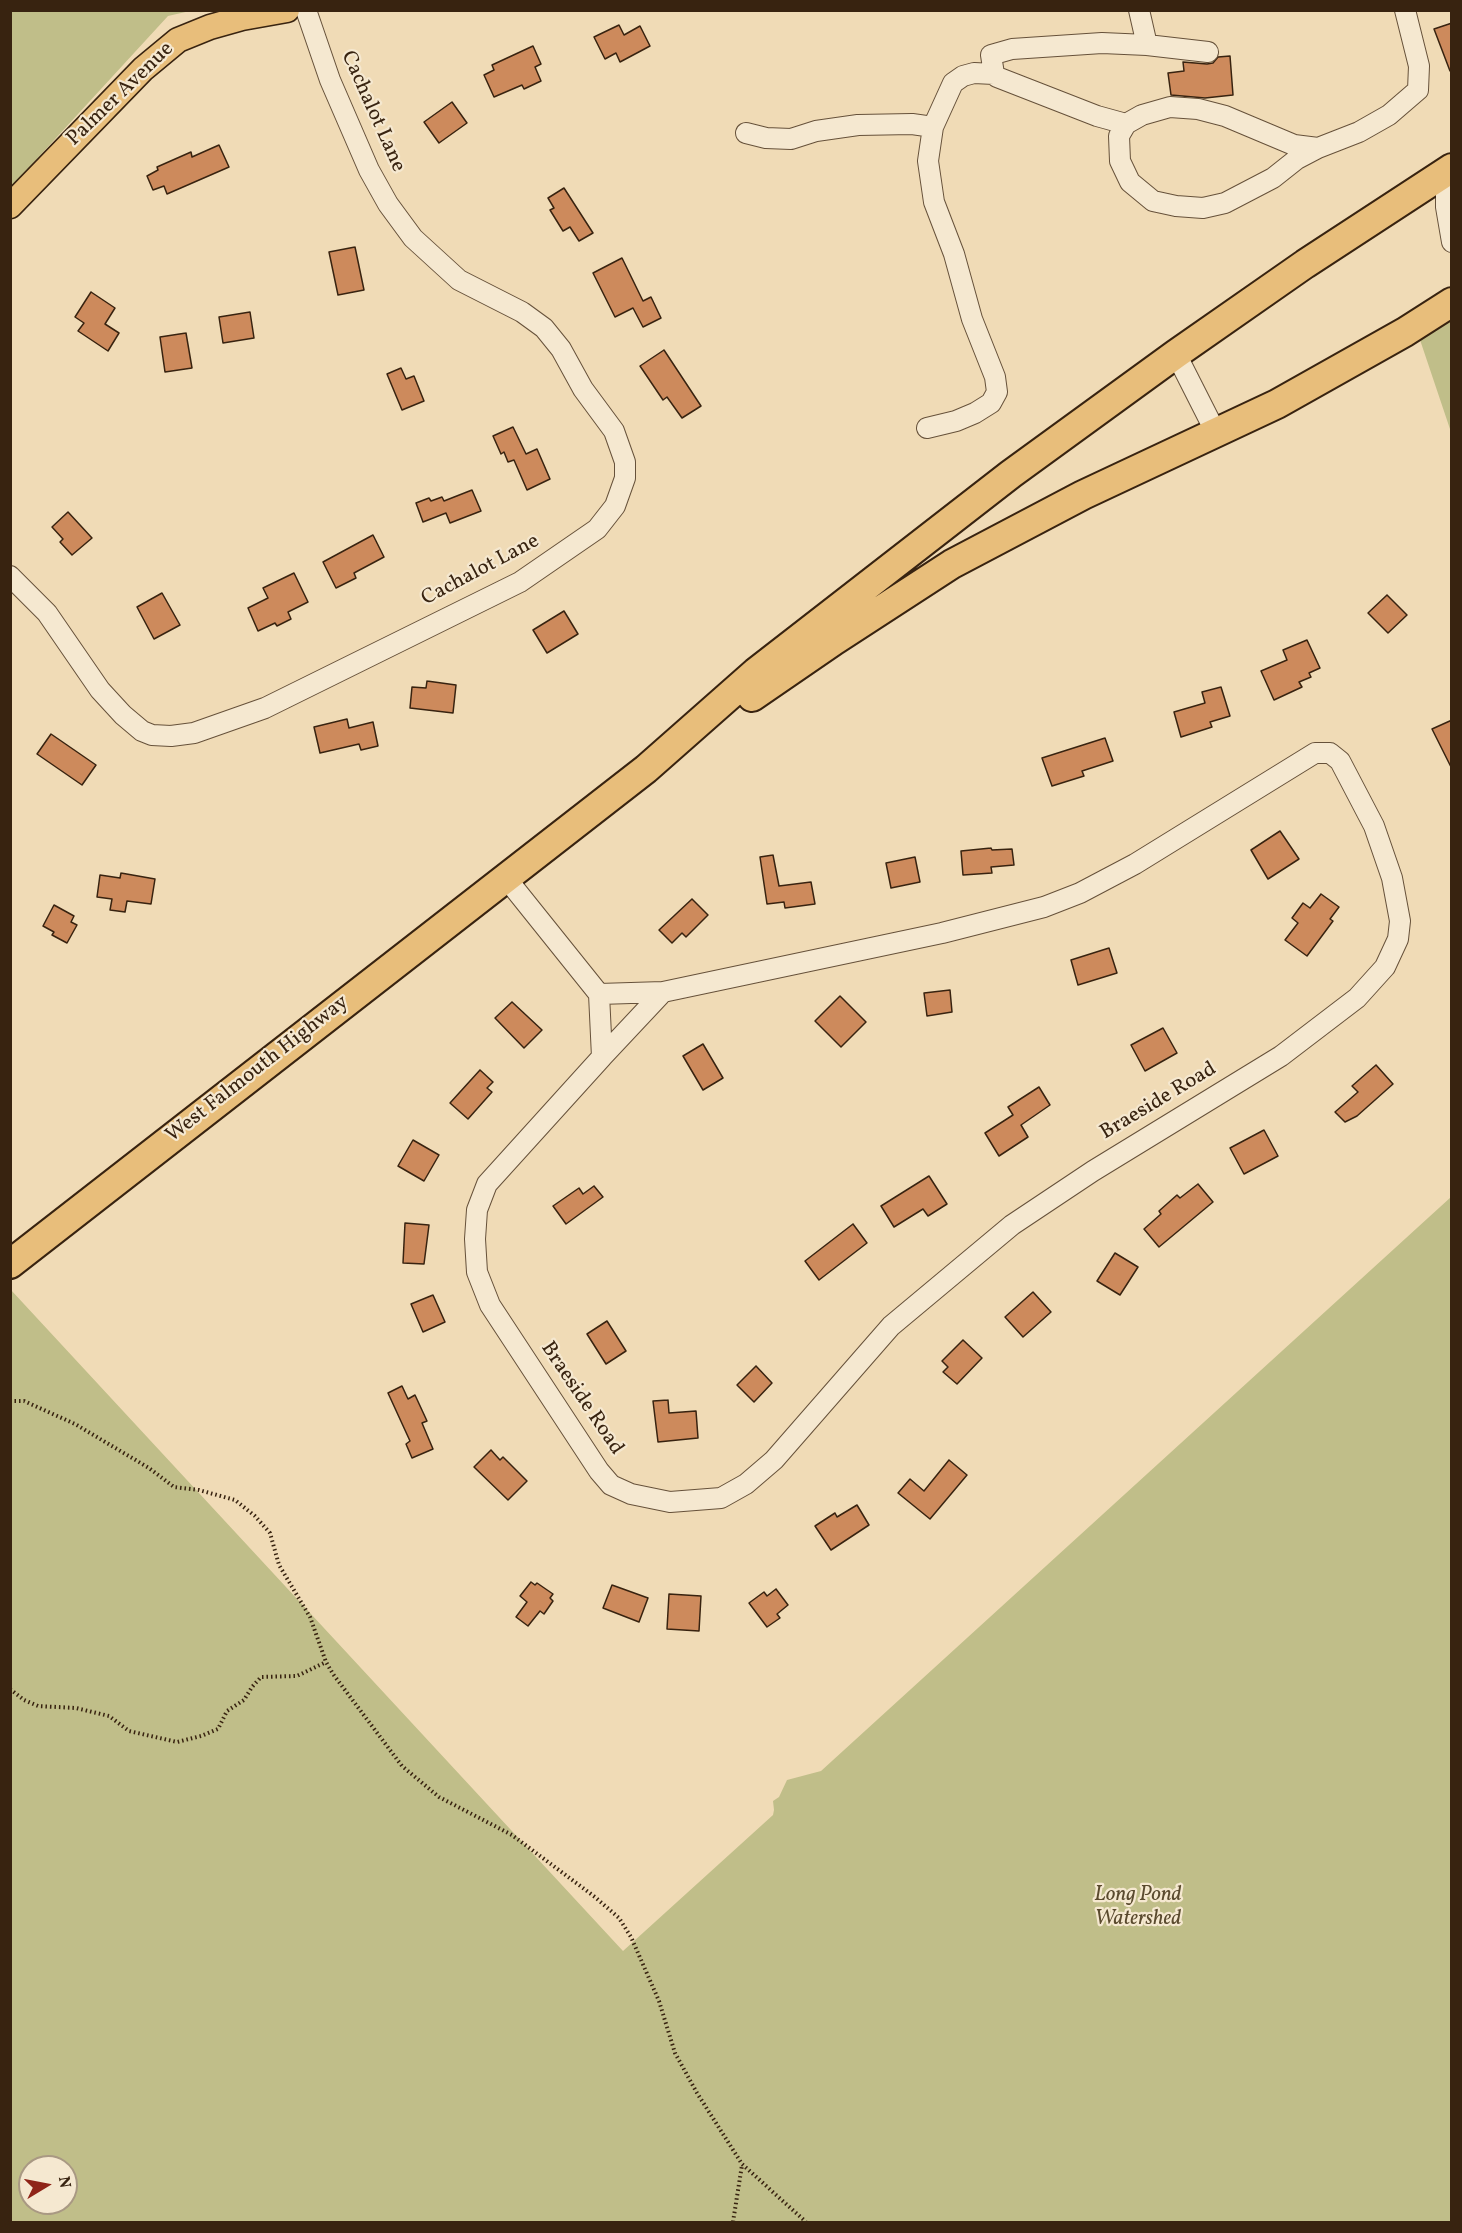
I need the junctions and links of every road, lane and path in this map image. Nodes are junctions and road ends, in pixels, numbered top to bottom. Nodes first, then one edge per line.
1 (287, 10) edge
2 (306, 10) edge
3 (1139, 10) edge
4 (1405, 10) edge
5 (1147, 45) junction
6 (1208, 52) dead end
7 (994, 74) junction
8 (1126, 124) junction
9 (933, 127) junction
10 (746, 133) dead end
11 (1318, 148) junction
12 (1449, 170) edge
13 (10, 206) edge
14 (1452, 243) edge
15 (1452, 302) edge
16 (1176, 354) junction
17 (927, 428) dead end
18 (1216, 433) junction
19 (10, 576) edge
20 (646, 769) junction
21 (506, 878) junction
22 (663, 992) junction
23 (599, 994) junction
24 (602, 1057) junction
25 (10, 1264) edge
26 (10, 1401) edge
27 (326, 1662) junction
28 (10, 1689) edge
29 (742, 2164) junction
30 (733, 2223) edge
31 (806, 2223) edge

1 - 13 main road, Palmer Avenue
2 - 19 street, Cachalot Lane
3 - 5 street
4 - 11 street
5 - 6 street
5 - 7 street
7 - 8 street
7 - 9 street
8 - 11 street
8 - 11 street
9 - 10 street
9 - 17 street
12 - 14 street
12 - 16 highway
15 - 18 highway
16 - 18 street
16 - 20 highway
18 - 20 highway
20 - 21 highway, West Falmouth Highway
21 - 23 street
21 - 25 highway, West Falmouth Highway
22 - 23 street, Braeside Road
22 - 24 street, Braeside Road
22 - 24 street, Braeside Road
23 - 24 street
26 - 27 path
27 - 28 path
27 - 29 path
29 - 30 path
29 - 31 path

